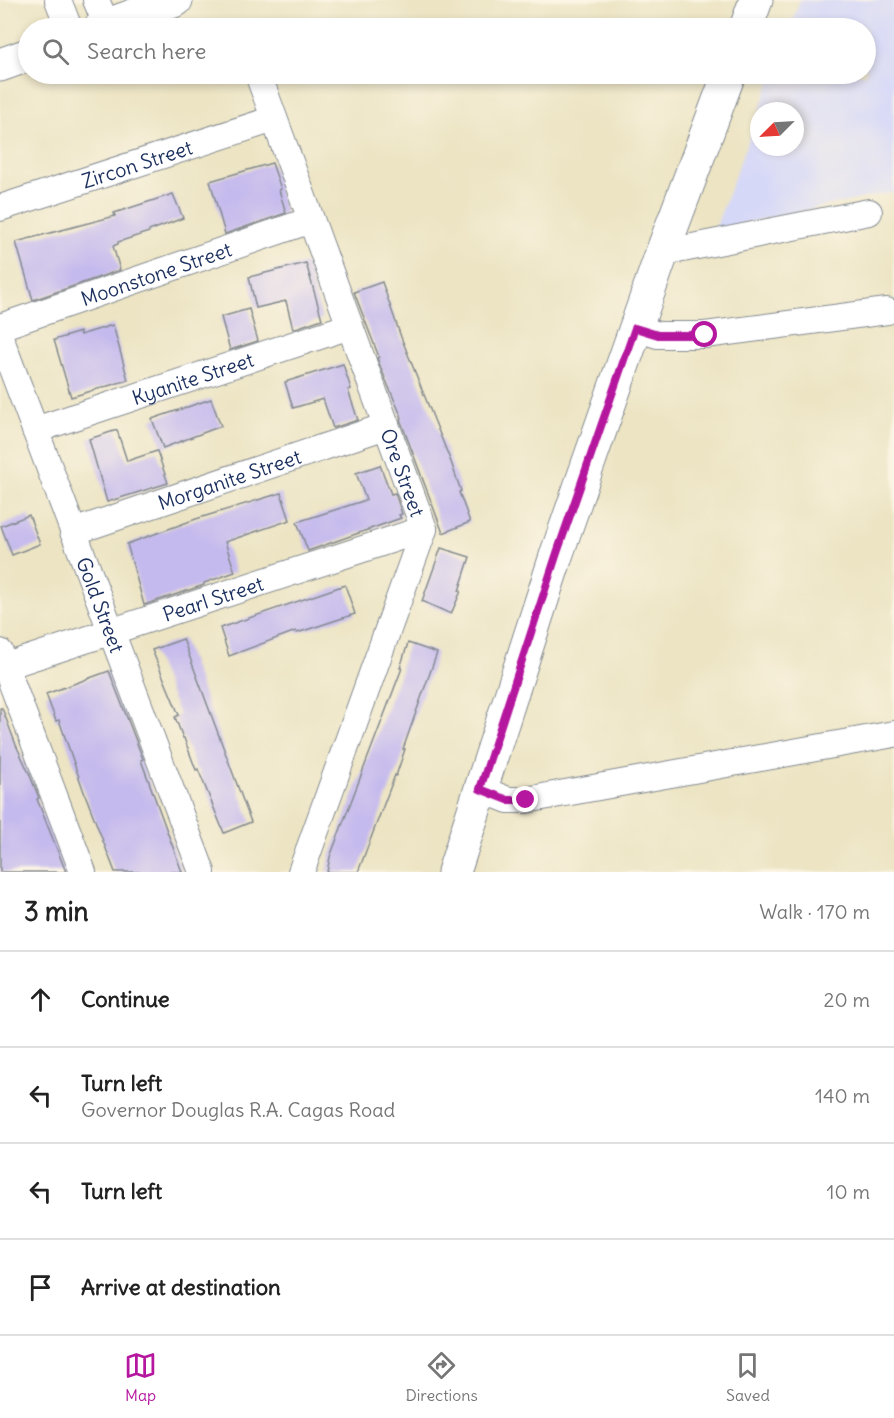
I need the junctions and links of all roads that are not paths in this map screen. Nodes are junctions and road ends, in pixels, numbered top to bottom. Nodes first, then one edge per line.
1 (58, 0) edge
2 (176, 0) edge
3 (756, 0) edge
4 (65, 18) edge
5 (101, 18) edge
6 (750, 18) edge
7 (18, 59) edge
8 (0, 65) edge
9 (262, 84) edge
10 (725, 84) edge
11 (274, 119) junction
12 (0, 208) edge
13 (870, 212) dead end
14 (311, 220) junction
15 (662, 254) junction
16 (887, 311) dead end
17 (350, 326) junction
18 (0, 327) edge
19 (635, 328) junction
20 (0, 337) edge
21 (386, 426) junction
22 (35, 430) junction
23 (424, 529) junction
24 (73, 532) junction
25 (111, 631) junction
26 (2, 662) edge
27 (894, 734) edge
28 (480, 789) junction
29 (83, 872) edge
30 (202, 872) edge
31 (301, 872) edge
32 (454, 872) edge

1 - 4 street
2 - 5 main road
3 - 6 main road
7 - 8 main road
9 - 11 street, Ore Street
10 - 15 main road
11 - 12 street, Zircon Street
11 - 14 street, Ore Street
13 - 15 street
14 - 17 street, Ore Street
14 - 18 street, Moonstone Street
15 - 19 main road
16 - 19 street
17 - 21 street, Ore Street
17 - 22 street, Kyanite Street
19 - 28 main road
20 - 22 street, Gold Street
21 - 23 street, Ore Street
21 - 24 street, Morganite Street
22 - 24 street, Gold Street
23 - 25 street, Pearl Street
23 - 31 street, Ore Street
24 - 25 street, Gold Street
25 - 26 street, Pearl Street
25 - 30 street, Gold Street
26 - 29 street
27 - 28 street
28 - 32 main road

